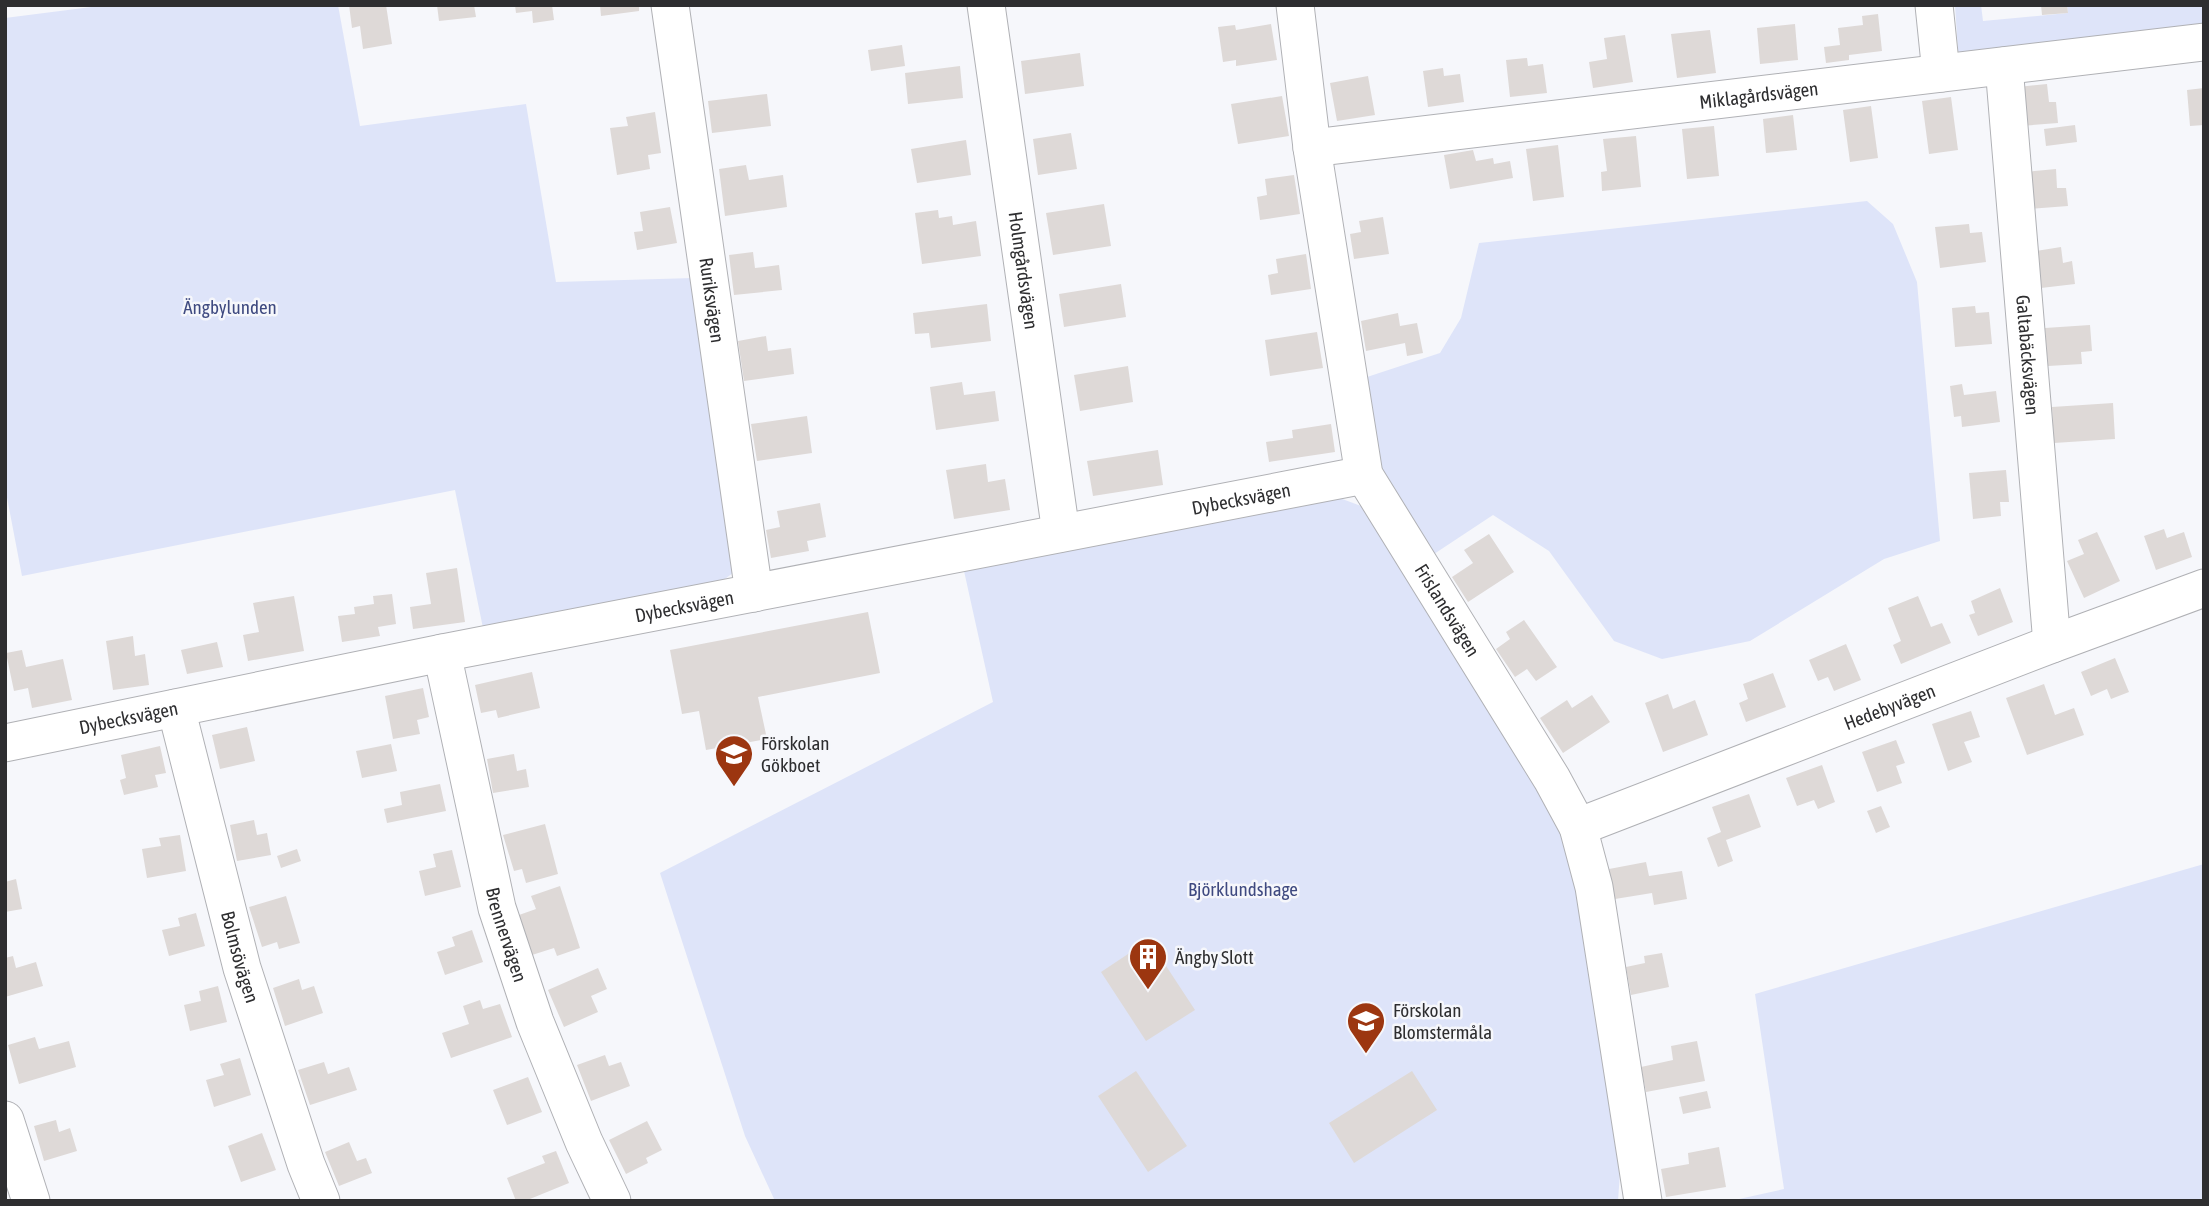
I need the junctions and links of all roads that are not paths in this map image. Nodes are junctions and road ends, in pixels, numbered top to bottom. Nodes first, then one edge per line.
1 (670, 5) edge
2 (986, 5) edge
3 (1295, 5) edge
4 (1934, 5) edge
5 (2204, 42) edge
6 (2004, 66) junction
7 (1941, 73) junction
8 (1312, 148) junction
9 (1364, 475) junction
10 (1061, 533) junction
11 (2204, 588) edge
12 (754, 593) junction
13 (2052, 645) junction
14 (442, 653) junction
15 (176, 708) junction
16 (5, 743) edge
17 (1578, 827) junction
18 (5, 1120) edge
19 (31, 1201) edge
20 (321, 1201) edge
21 (612, 1201) edge
22 (1643, 1201) edge

1 - 12 street, Ruriksvägen
2 - 10 street, Holmgårdsvägen
3 - 8 street, Frislandsvägen
4 - 7 street
5 - 6 street, Miklagårdsvägen
6 - 7 street, Miklagårdsvägen
6 - 13 street, Galtabäcksvägen
7 - 8 street, Miklagårdsvägen
8 - 9 street, Frislandsvägen
9 - 10 street, Dybecksvägen
9 - 17 street, Frislandsvägen
10 - 12 street, Dybecksvägen
11 - 13 street, Hedebyvägen
12 - 14 street, Dybecksvägen
13 - 17 street, Hedebyvägen
14 - 15 street, Dybecksvägen
14 - 21 street, Brennervägen
15 - 16 street, Dybecksvägen
15 - 20 street, Bolmsövägen
17 - 22 street, Frislandsvägen
18 - 19 street

